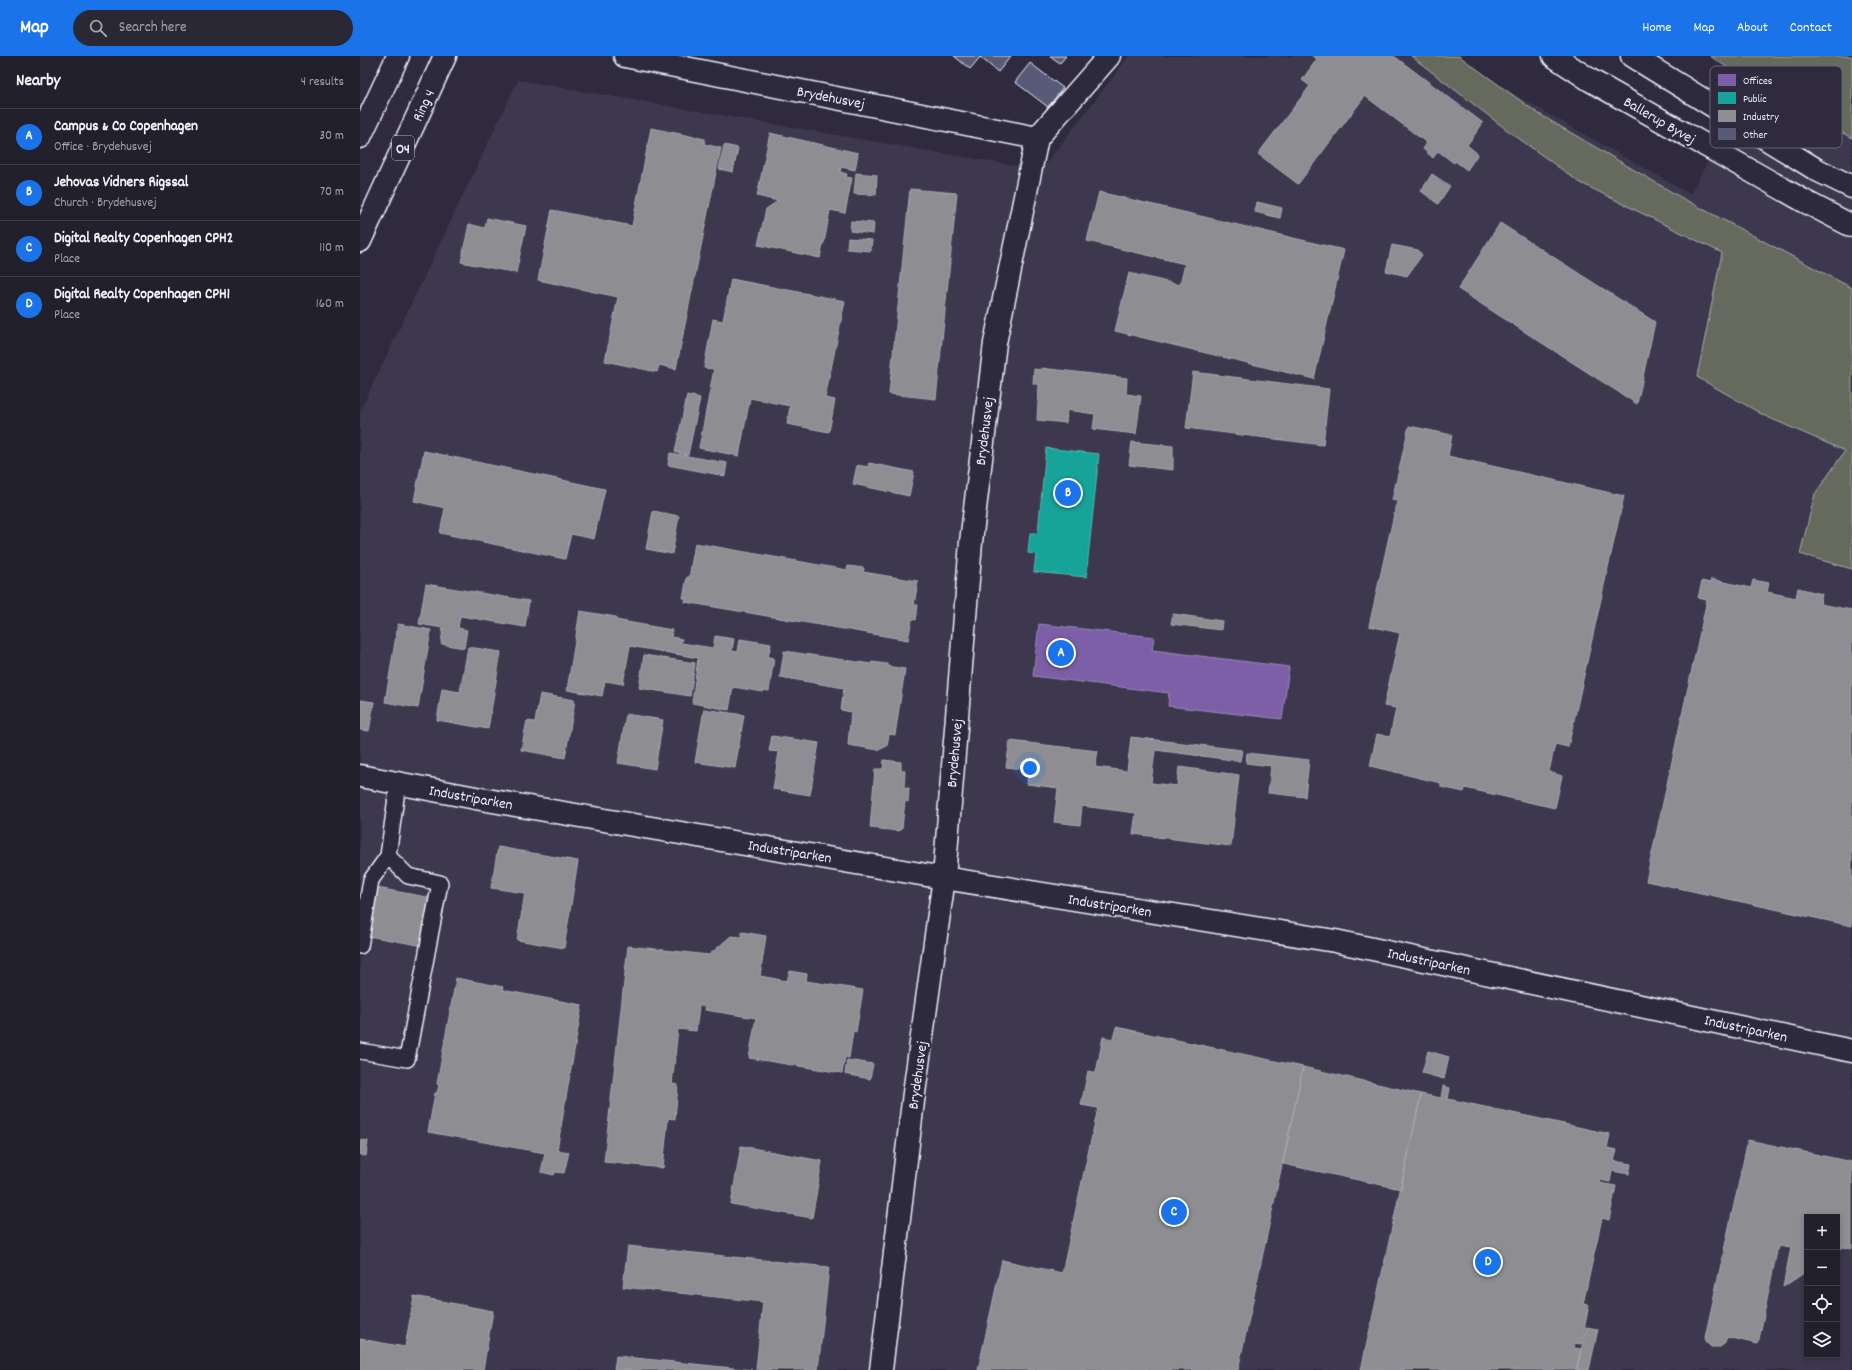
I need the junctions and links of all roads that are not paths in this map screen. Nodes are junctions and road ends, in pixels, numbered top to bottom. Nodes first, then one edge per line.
1 (398, 56) edge
2 (445, 56) edge
3 (625, 56) edge
4 (1109, 56) edge
5 (1554, 56) edge
6 (1632, 56) edge
7 (1710, 104) edge
8 (360, 137) edge
9 (1037, 138) junction
10 (1710, 148) edge
11 (1710, 148) edge
12 (1781, 148) edge
13 (1852, 187) edge
14 (1852, 226) edge
15 (360, 241) edge
16 (361, 777) edge
17 (398, 784) junction
18 (388, 856) junction
19 (944, 878) junction
20 (360, 946) edge
21 (360, 1050) edge
22 (1852, 1051) edge
23 (881, 1370) edge

1 - 8 street
2 - 15 street, Ring 4 / O4
3 - 9 street, Brydehusvej
4 - 9 street, Brydehusvej
5 - 10 street, Ballerup Byvej
6 - 7 street
9 - 19 street, Brydehusvej
11 - 14 street, Ballerup Byvej
12 - 13 street
16 - 17 street, Industriparken
17 - 18 lane
17 - 19 street, Industriparken
18 - 20 lane
18 - 21 lane
19 - 22 street, Industriparken
19 - 23 street, Brydehusvej

